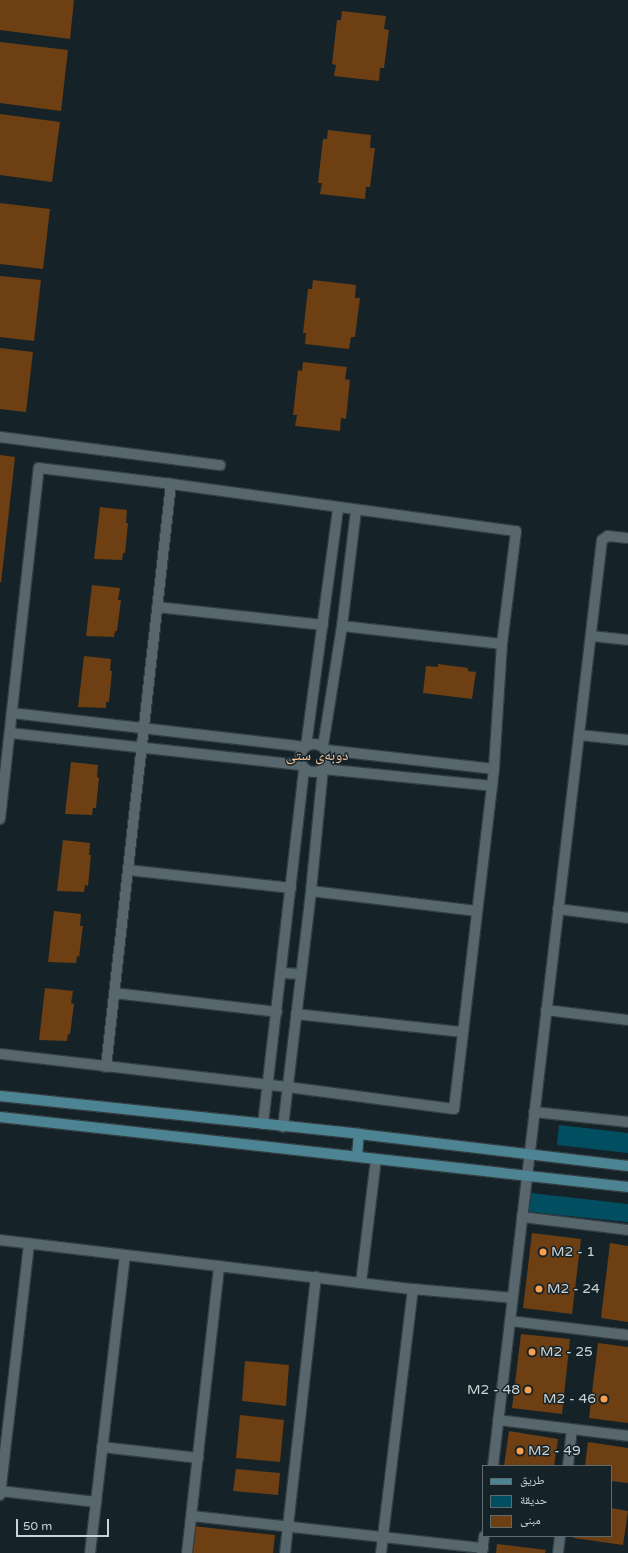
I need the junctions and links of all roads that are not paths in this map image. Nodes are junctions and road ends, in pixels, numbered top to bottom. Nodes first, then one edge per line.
1 (0, 437) edge
2 (220, 465) dead end
3 (171, 484) junction
4 (338, 508) junction
5 (356, 510) junction
6 (628, 538) edge
7 (157, 608) junction
8 (323, 625) junction
9 (342, 626) junction
10 (590, 636) junction
11 (628, 640) edge
12 (502, 644) junction
13 (12, 713) junction
14 (144, 728) junction
15 (10, 733) junction
16 (579, 735) junction
17 (628, 740) edge
18 (142, 747) junction
19 (305, 747) junction
20 (325, 748) junction
21 (303, 766) junction
22 (324, 769) junction
23 (494, 769) junction
24 (492, 786) junction
25 (0, 819) edge
26 (128, 870) junction
27 (291, 888) junction
28 (311, 891) junction
29 (558, 909) junction
30 (477, 911) junction
31 (628, 918) edge
32 (282, 973) junction
33 (301, 974) junction
34 (114, 993) junction
35 (546, 1010) junction
36 (277, 1012) junction
37 (296, 1014) junction
38 (628, 1020) edge
39 (463, 1032) junction
40 (0, 1054) edge
41 (106, 1067) junction
42 (268, 1085) junction
43 (288, 1087) junction
44 (0, 1096) edge
45 (534, 1112) junction
46 (0, 1117) edge
47 (628, 1122) edge
48 (263, 1124) junction
49 (283, 1127) junction
50 (358, 1134) junction
51 (357, 1156) junction
52 (529, 1156) junction
53 (376, 1159) junction
54 (628, 1166) edge
55 (527, 1176) junction
56 (628, 1187) edge
57 (522, 1217) junction
58 (628, 1230) edge
59 (0, 1240) edge
60 (28, 1244) junction
61 (124, 1255) junction
62 (219, 1266) junction
63 (316, 1277) junction
64 (362, 1282) junction
65 (413, 1289) junction
66 (513, 1298) junction
67 (510, 1321) junction
68 (628, 1335) edge
69 (498, 1420) junction
70 (572, 1430) junction
71 (628, 1436) edge
72 (102, 1447) junction
73 (198, 1458) junction
74 (493, 1465) edge
75 (568, 1465) edge
76 (0, 1492) edge
77 (96, 1502) junction
78 (192, 1516) junction
79 (288, 1526) junction
80 (383, 1537) junction
81 (484, 1537) edge
82 (560, 1537) edge
83 (483, 1550) edge
84 (90, 1553) edge
85 (187, 1553) edge
86 (285, 1553) edge
87 (381, 1553) edge
88 (558, 1553) edge

1 - 2 street
3 - 4 street
3 - 7 street
3 - 13 street
4 - 5 street
4 - 8 street
5 - 9 street
5 - 12 street
6 - 10 street
7 - 8 street
7 - 14 street
8 - 19 street
9 - 12 street
9 - 20 street
10 - 11 street
10 - 16 street
12 - 23 street
13 - 14 street
13 - 15 street
14 - 18 street
14 - 19 street
15 - 18 street
15 - 25 street
16 - 17 street
16 - 29 street
18 - 21 street
18 - 26 street
19 - 20 street
19 - 21 street
20 - 22 street
20 - 23 street
21 - 22 street
21 - 27 street
22 - 24 street
22 - 28 street
23 - 24 street
24 - 30 street
26 - 27 street
26 - 34 street
27 - 32 street
28 - 30 street
28 - 33 street
29 - 31 street
29 - 35 street
30 - 39 street
32 - 33 street
32 - 36 street
33 - 37 street
34 - 36 street
34 - 41 street
35 - 38 street
35 - 45 street
36 - 42 street
37 - 39 street
37 - 43 street
39 - 43 street
40 - 41 street
41 - 42 street
42 - 43 street
42 - 48 street
43 - 49 street
44 - 48 street
45 - 47 street
45 - 52 street
46 - 51 street
48 - 49 street
49 - 50 street
50 - 51 street
50 - 52 street
51 - 53 street
52 - 54 street
52 - 55 street
53 - 55 street
53 - 64 street
55 - 56 street
55 - 57 street
57 - 58 street
57 - 66 street
59 - 60 street
60 - 61 street
60 - 76 street
61 - 62 street
61 - 72 street
62 - 63 street
62 - 73 street
63 - 64 street
63 - 79 street
64 - 65 street
65 - 66 street
65 - 80 street
66 - 67 street
67 - 68 street
67 - 69 street
69 - 70 street
69 - 74 street
70 - 71 street
70 - 75 street
72 - 73 street
72 - 77 street
73 - 78 street
76 - 77 street
77 - 84 street
78 - 79 street
78 - 85 street
79 - 80 street
79 - 86 street
80 - 83 street
80 - 87 street
81 - 83 street
82 - 88 street

